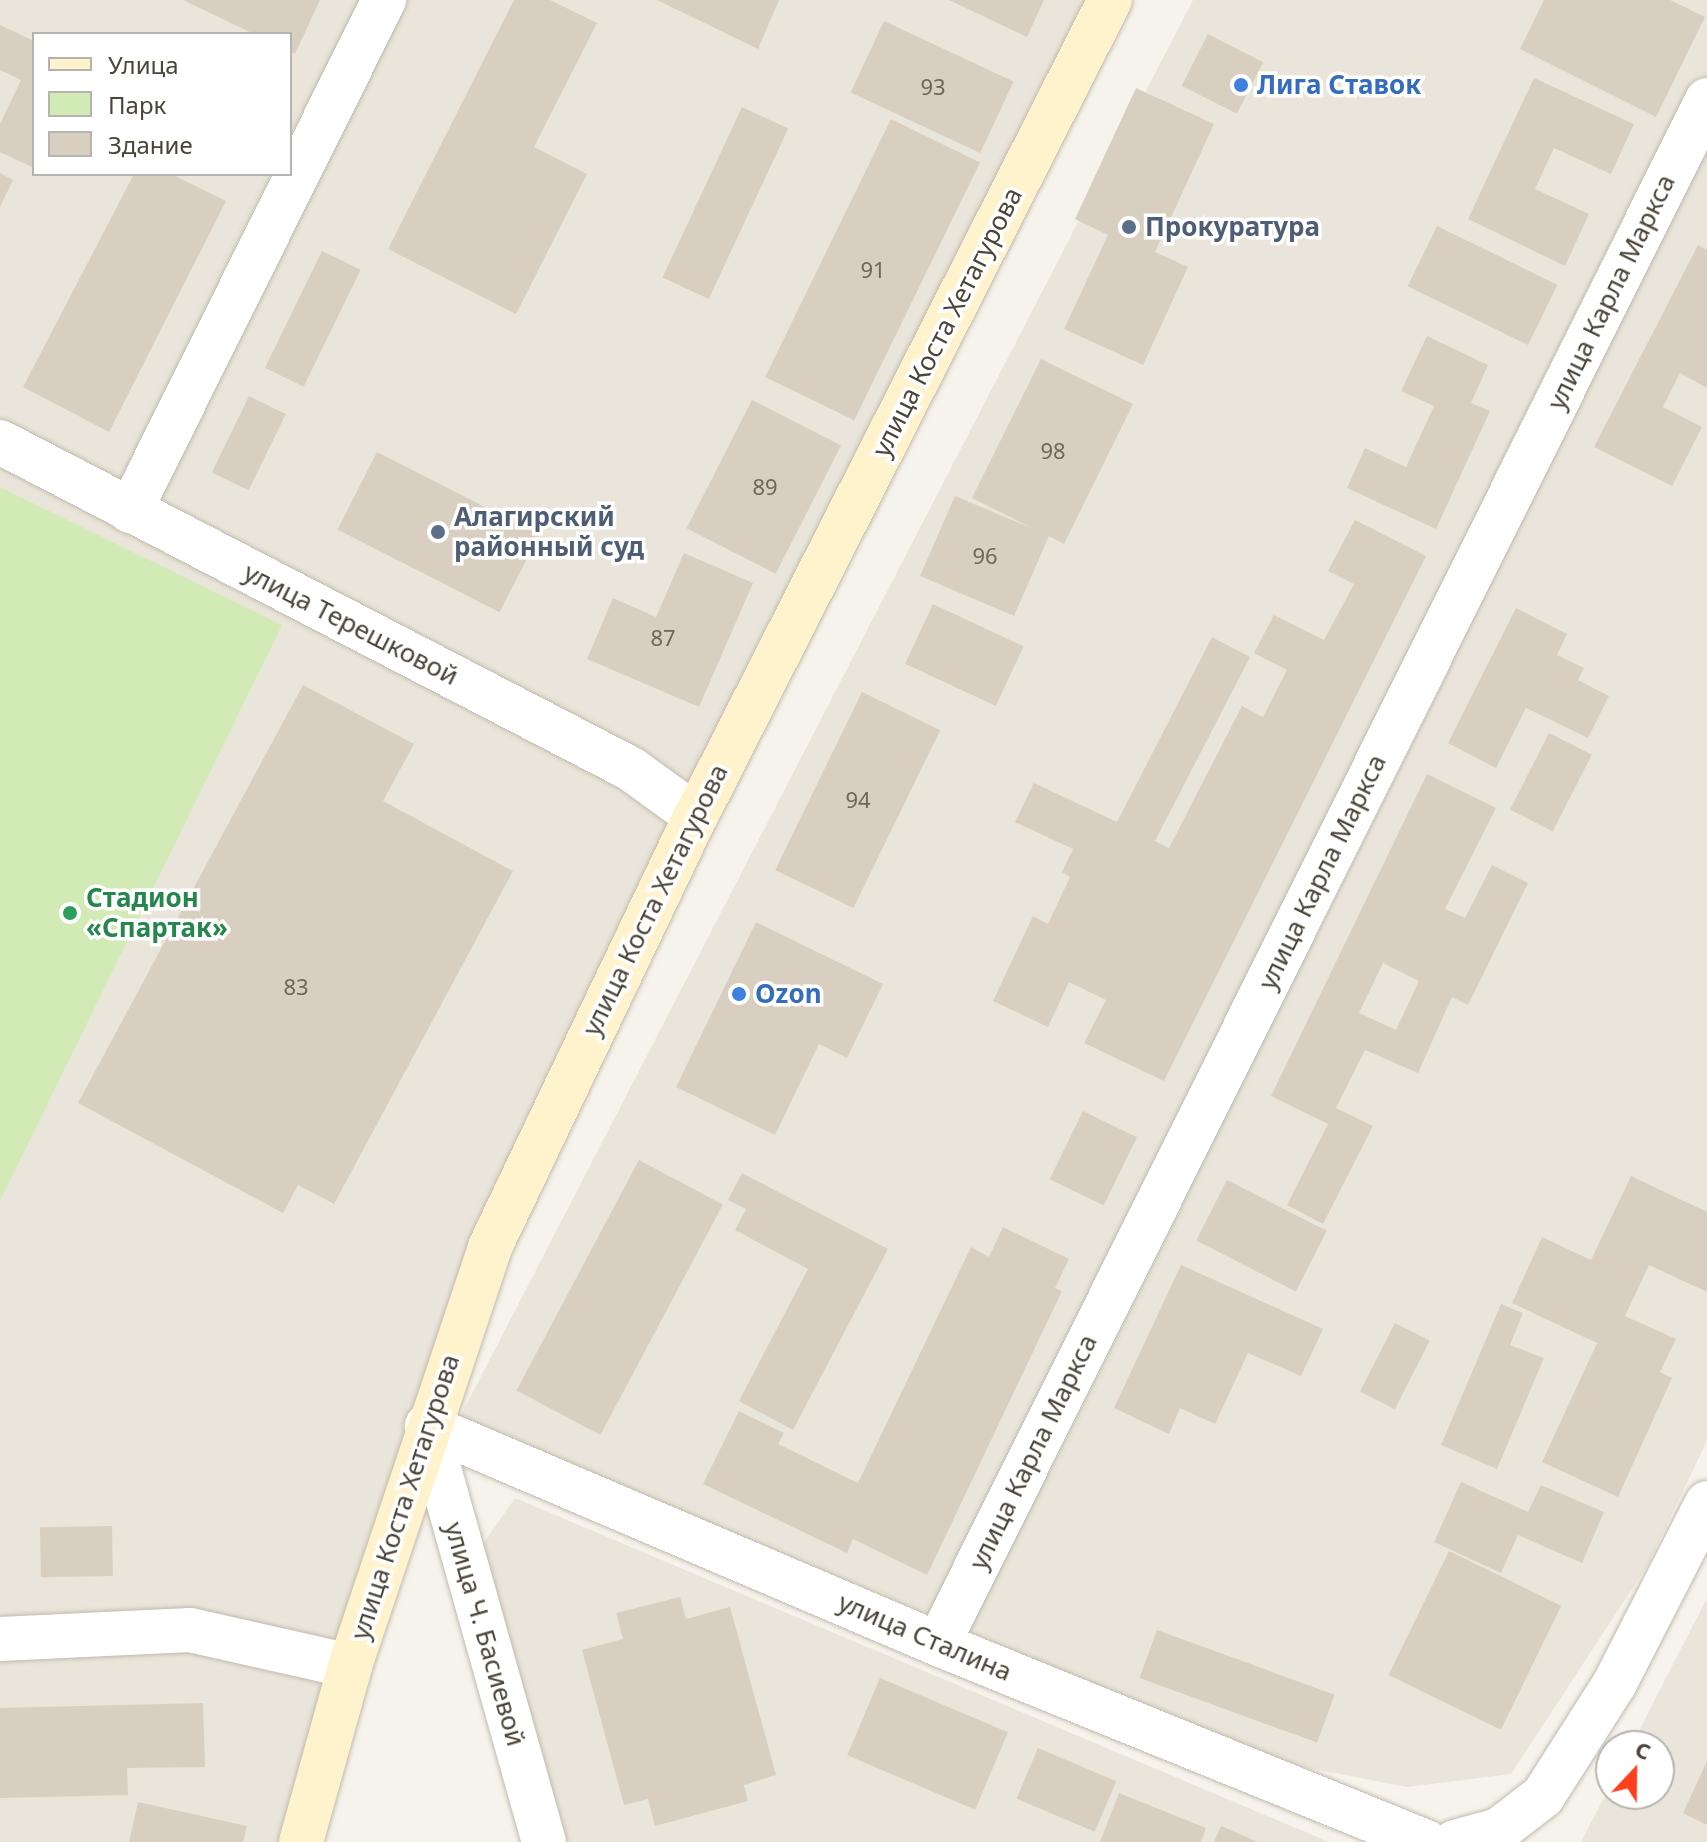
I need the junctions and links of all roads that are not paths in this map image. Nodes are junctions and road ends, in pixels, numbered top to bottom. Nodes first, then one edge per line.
1 (384, 0) edge
2 (1110, 0) edge
3 (1707, 100) edge
4 (0, 442) edge
5 (130, 511) junction
6 (696, 816) junction
7 (427, 1426) junction
8 (1707, 1503) edge
9 (0, 1639) edge
10 (938, 1644) junction
11 (350, 1666) junction
12 (301, 1842) edge
13 (544, 1842) edge
14 (1426, 1842) edge
15 (1455, 1842) edge

1 - 5 street
2 - 6 main road, улица Коста Хетагурова
3 - 10 street, улица Карла Маркса
4 - 5 street, улица Терешковой
5 - 6 street, улица Терешковой
6 - 7 main road, улица Коста Хетагурова
7 - 10 street, улица Сталина
7 - 11 main road, улица Коста Хетагурова
7 - 13 street, улица Ч. Басиевой
8 - 15 street
9 - 11 street
10 - 14 street, улица Сталина
11 - 12 main road, улица Коста Хетагурова

